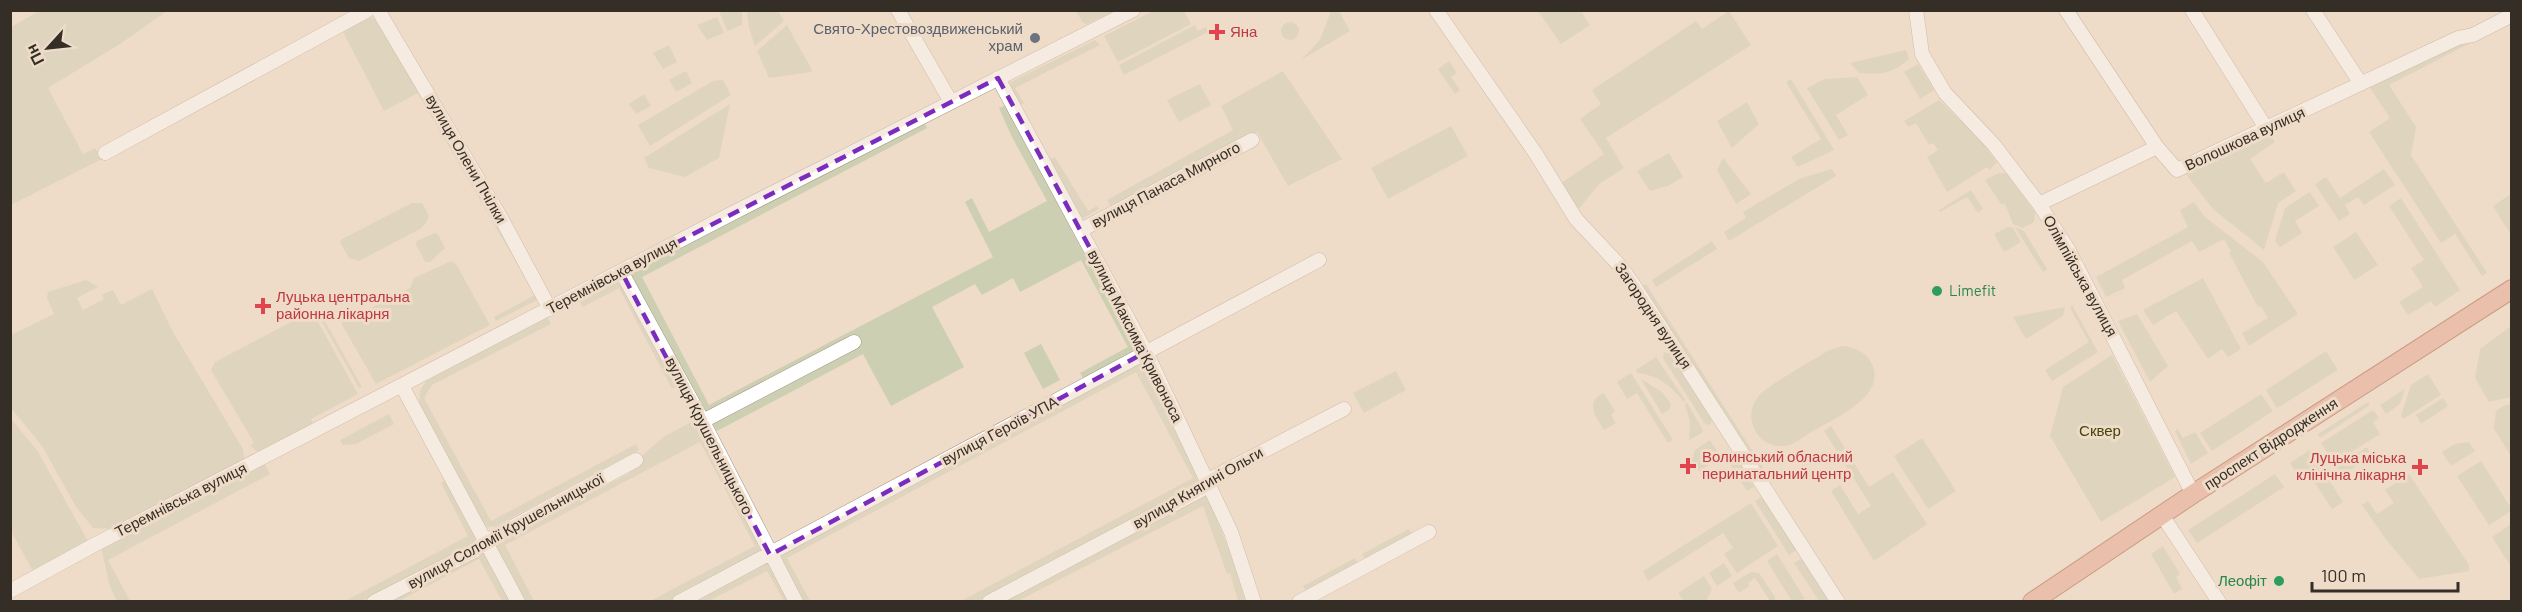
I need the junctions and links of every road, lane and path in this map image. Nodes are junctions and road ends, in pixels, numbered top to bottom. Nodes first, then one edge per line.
1 (368, 10) edge
2 (378, 10) edge
3 (898, 10) edge
4 (1133, 10) edge
5 (1436, 10) edge
6 (1916, 10) edge
7 (2066, 10) edge
8 (2192, 10) edge
9 (2313, 10) edge
10 (2511, 15) edge
11 (998, 78) junction
12 (2361, 84) junction
13 (951, 102) junction
14 (2266, 128) junction
15 (1252, 140) dead end
16 (2157, 147) junction
17 (105, 153) dead end
18 (2039, 204) junction
19 (1081, 230) junction
20 (1319, 260) dead end
21 (621, 272) junction
22 (2511, 289) edge
23 (550, 309) junction
24 (854, 342) dead end
25 (1146, 352) junction
26 (402, 386) junction
27 (1344, 409) dead end
28 (703, 421) junction
29 (636, 460) dead end
30 (1208, 480) junction
31 (2193, 494) junction
32 (2162, 515) junction
33 (1429, 532) dead end
34 (486, 541) junction
35 (770, 555) junction
36 (10, 591) edge
37 (374, 602) edge
38 (518, 602) edge
39 (680, 602) edge
40 (796, 602) edge
41 (988, 602) edge
42 (1254, 602) edge
43 (1299, 602) edge
44 (1838, 602) edge
45 (2032, 602) edge
46 (2219, 602) edge

1 - 17 street
2 - 23 street, вулиця Олени Пчілки
3 - 13 street
4 - 11 street, Теремнівська вулиця
5 - 44 street, Загородня вулиця
6 - 18 street, Олімпійська вулиця
7 - 16 street
8 - 14 street
9 - 12 street
10 - 12 street, Волошкова вулиця
11 - 13 street, Теремнівська вулиця
11 - 19 street, вулиця Максима Кривоноса
12 - 14 street, Волошкова вулиця
13 - 21 street, Теремнівська вулиця
14 - 16 street, Волошкова вулиця
15 - 19 street, вулиця Панаса Мирного
16 - 18 street
18 - 31 street, Олімпійська вулиця
19 - 25 street, вулиця Максима Кривоноса
20 - 25 street, вулиця Героїв УПА
21 - 23 street, Теремнівська вулиця
21 - 28 street, вулиця Крушельницького
22 - 31 main road, проспект Відродження
23 - 26 street, Теремнівська вулиця
24 - 28 street
25 - 30 street, вулиця Максима Кривоноса
25 - 35 street, вулиця Героїв УПА
26 - 34 street
26 - 36 street, Теремнівська вулиця
27 - 30 street, вулиця Княгині Ольги
28 - 35 street, вулиця Крушельницького
29 - 34 street, вулиця Соломії Крушельницької
30 - 41 street, вулиця Княгині Ольги
30 - 42 street, вулиця Максима Кривоноса
31 - 32 main road, проспект Відродження
32 - 45 main road, проспект Відродження
32 - 46 street
33 - 43 street
34 - 37 street, вулиця Соломії Крушельницької
34 - 38 street
35 - 39 street, вулиця Героїв УПА
35 - 40 street, вулиця Крушельницького

